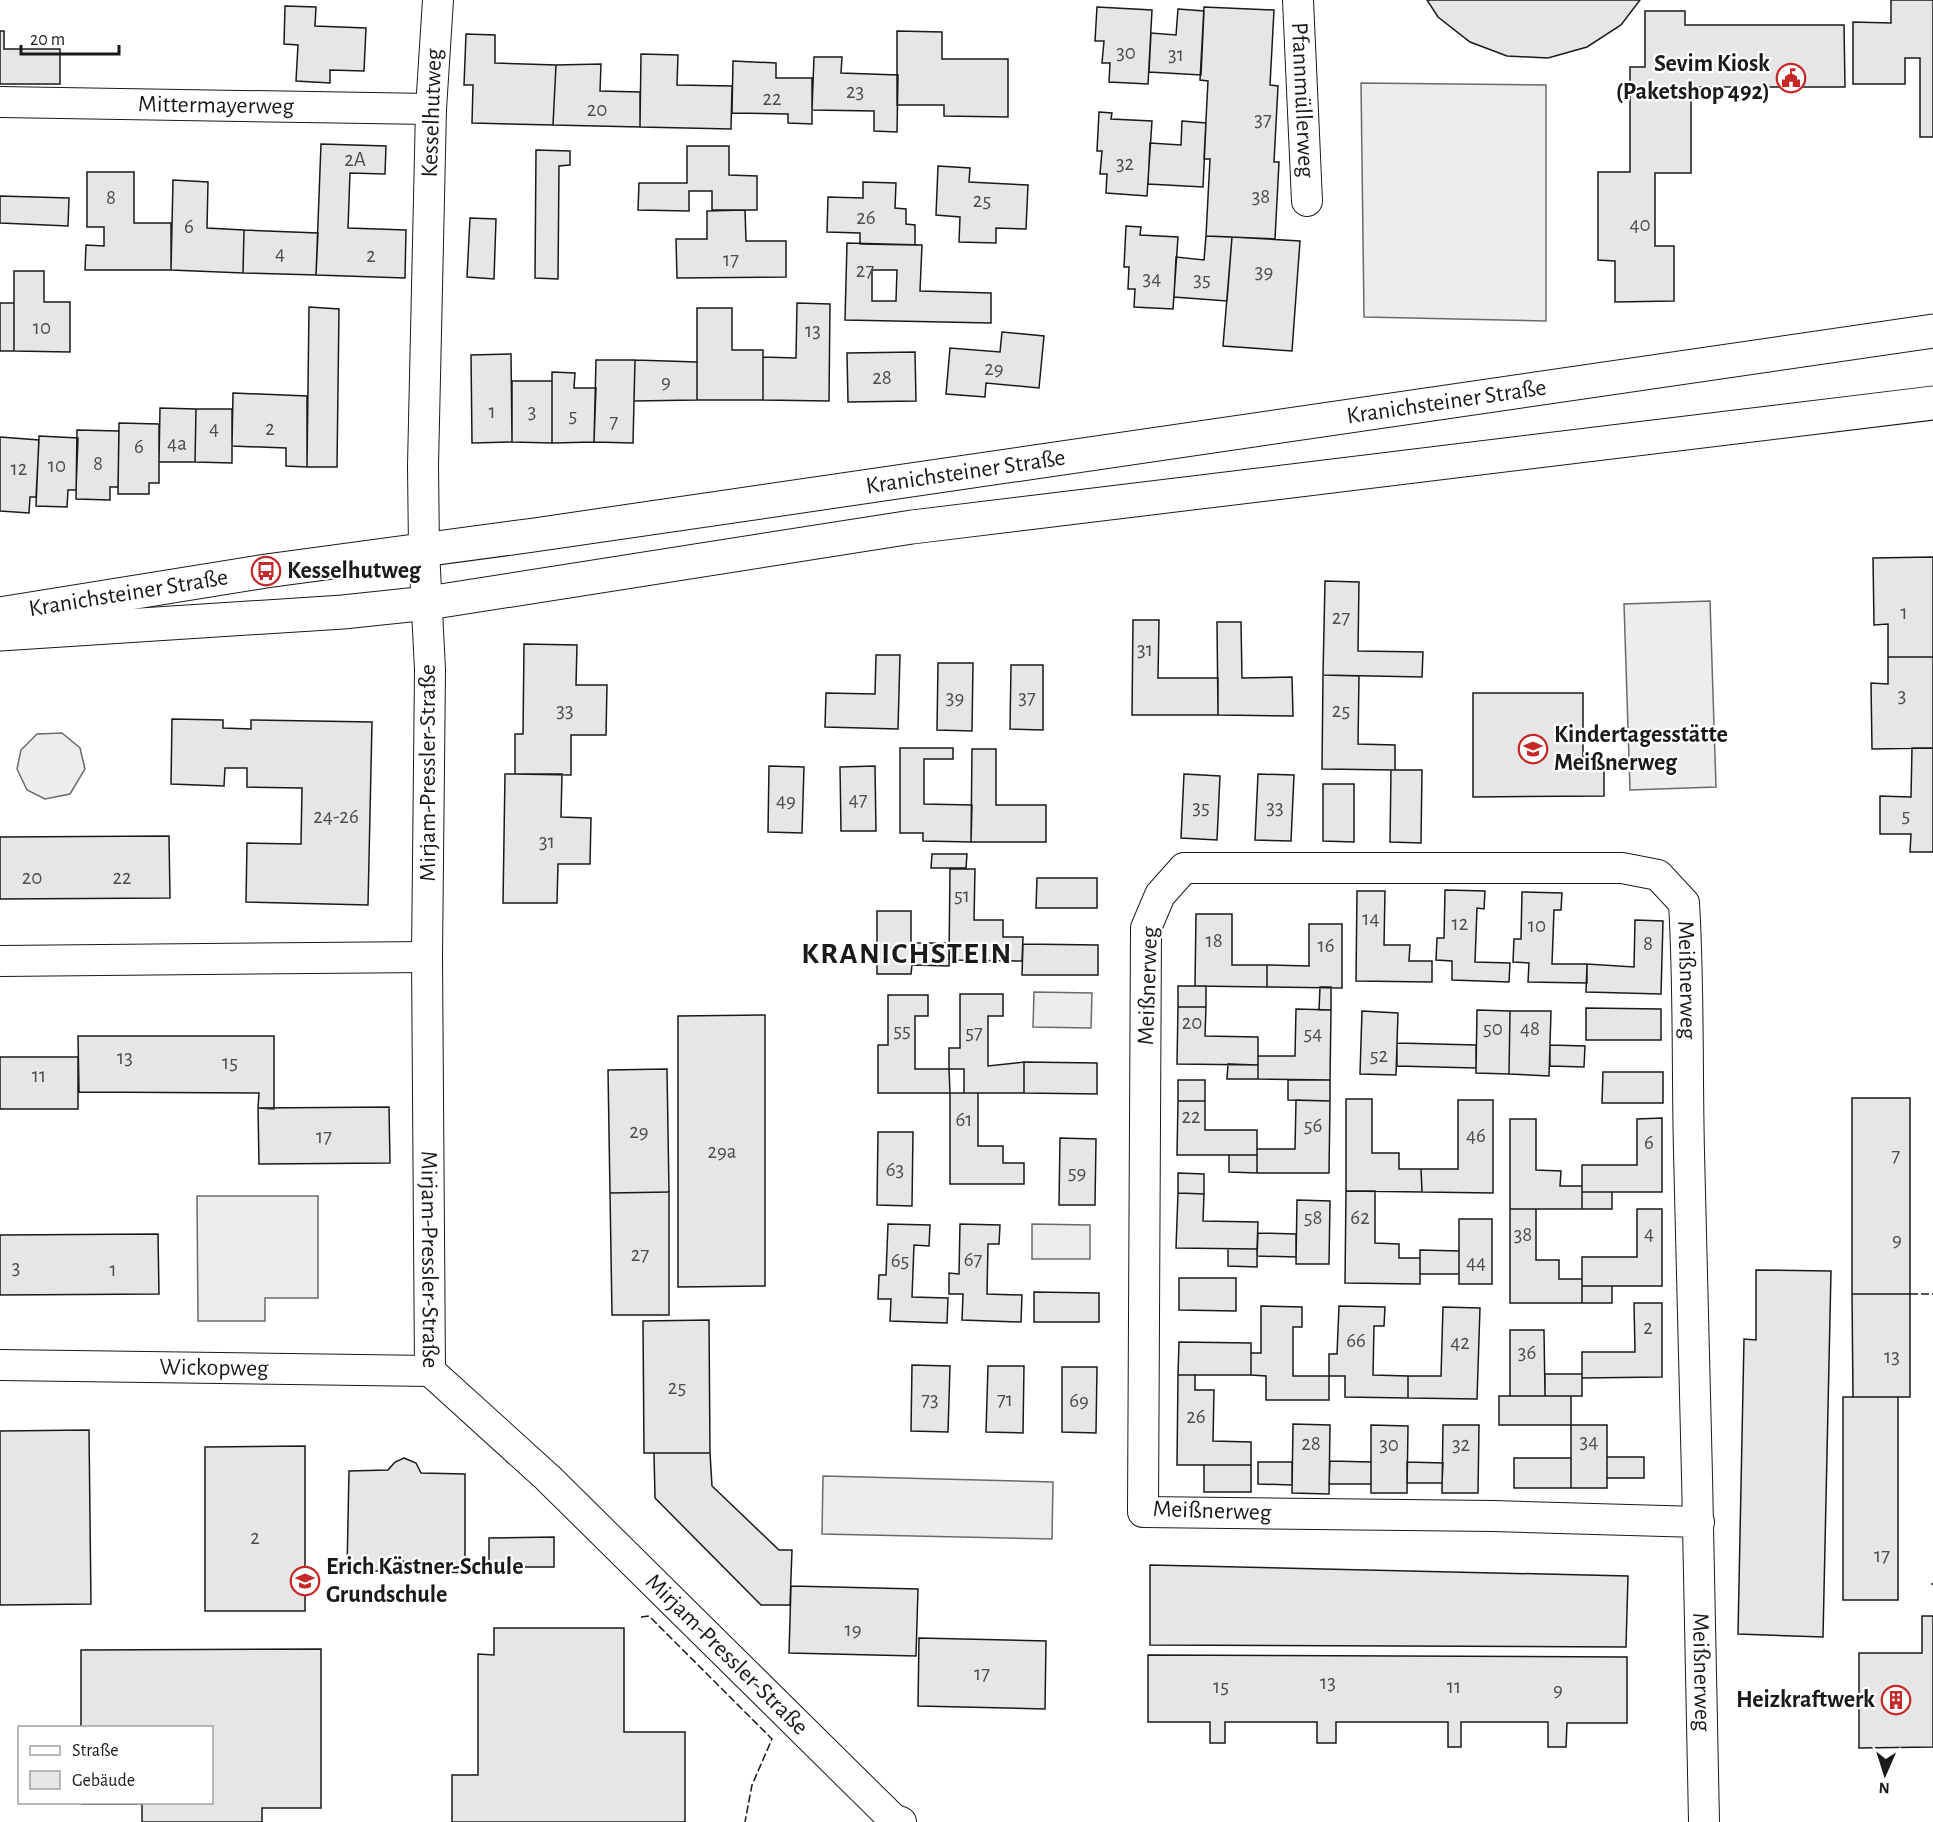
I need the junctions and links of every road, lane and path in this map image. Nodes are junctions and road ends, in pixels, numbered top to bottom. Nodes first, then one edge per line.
1 (438, 0) edge
2 (1298, 0) edge
3 (0, 102) edge
4 (431, 109) junction
5 (1307, 201) dead end
6 (1933, 331) edge
7 (1933, 403) edge
8 (424, 550) junction
9 (428, 603) junction
10 (0, 614) edge
11 (0, 634) edge
12 (427, 957) junction
13 (0, 961) edge
14 (0, 1365) edge
15 (430, 1371) junction
16 (1699, 1522) junction
17 (901, 1822) edge
18 (1704, 1822) edge

1 - 4 street, Kesselhutweg
2 - 5 street, Pfannmüllerweg
3 - 4 street, Mittermayerweg
4 - 8 street, Kesselhutweg
6 - 8 main road, Kranichsteiner Straße
7 - 9 main road, Kranichsteiner Straße
8 - 9 street, Kesselhutweg
8 - 10 main road, Kranichsteiner Straße
9 - 11 main road, Kranichsteiner Straße
9 - 12 street, Mirjam-Pressler-Straße
12 - 13 street
12 - 15 street, Mirjam-Pressler-Straße
14 - 15 street, Wickopweg
15 - 17 street, Mirjam-Pressler-Straße
16 - 16 street, Meißnerweg
16 - 18 street, Meißnerweg

